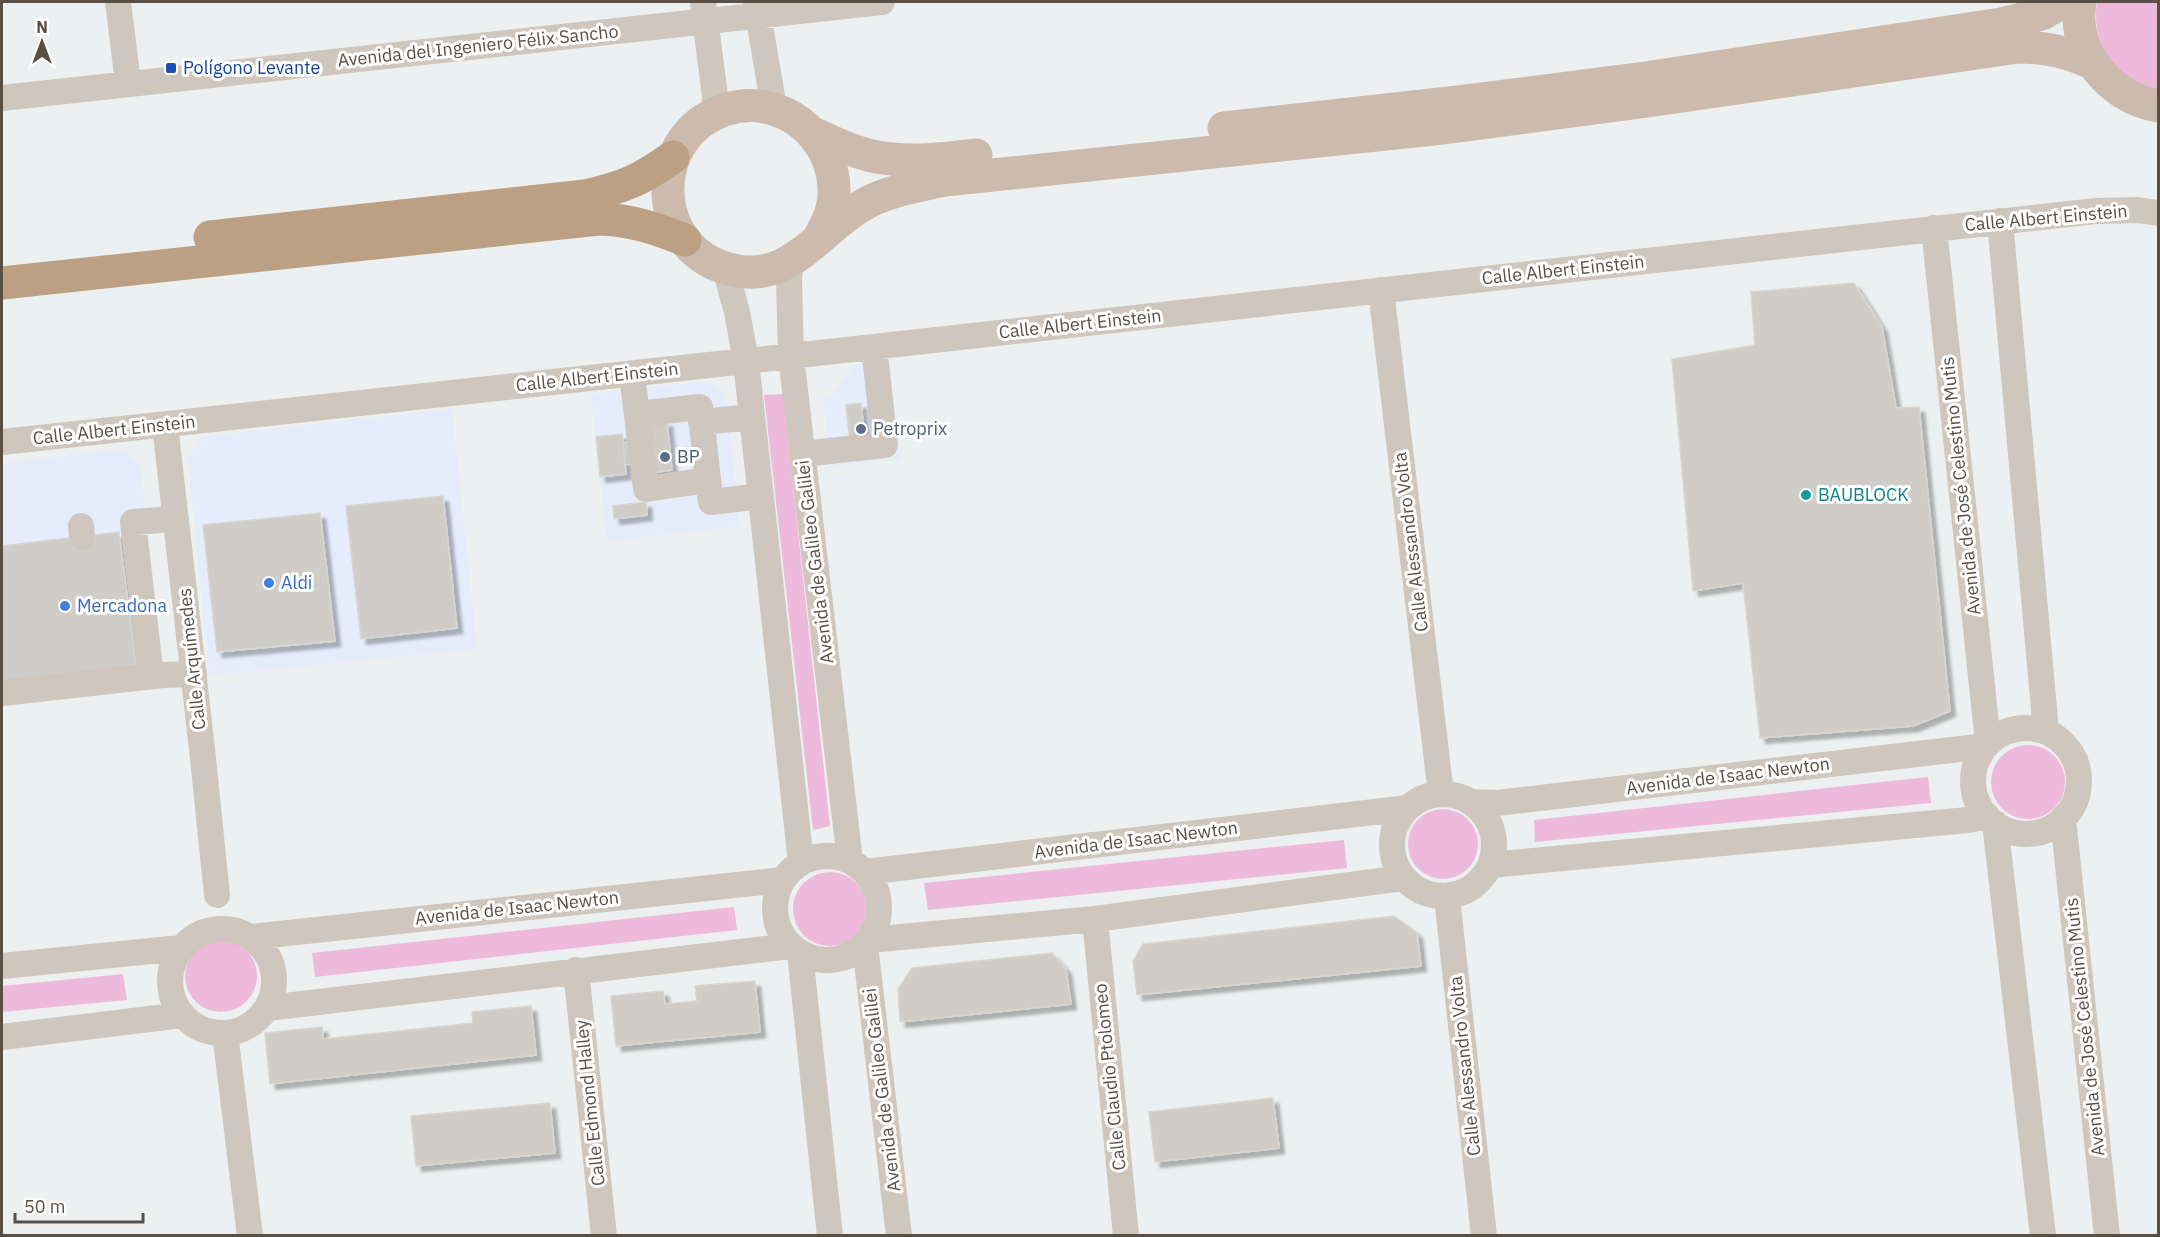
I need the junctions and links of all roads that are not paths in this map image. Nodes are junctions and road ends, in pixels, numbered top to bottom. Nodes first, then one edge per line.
1 (118, 2) edge
2 (882, 2) edge
3 (2062, 2) edge
4 (2080, 2) edge
5 (843, 4) edge
6 (757, 8) edge
7 (704, 12) edge
8 (2094, 64) junction
9 (128, 83) junction
10 (2, 98) edge
11 (2158, 106) edge
12 (774, 108) junction
13 (714, 114) junction
14 (815, 135) junction
15 (673, 157) junction
16 (2158, 213) edge
17 (2000, 221) junction
18 (1934, 228) junction
19 (820, 236) junction
20 (684, 240) junction
21 (2, 260) edge
22 (791, 262) junction
23 (725, 268) junction
24 (2, 283) edge
25 (1381, 290) junction
26 (874, 347) junction
27 (791, 356) junction
28 (746, 361) junction
29 (632, 374) junction
30 (637, 414) junction
31 (752, 417) junction
32 (701, 422) junction
33 (165, 425) junction
34 (2, 442) edge
35 (802, 454) junction
36 (708, 480) junction
37 (761, 496) junction
38 (176, 519) junction
39 (194, 674) junction
40 (151, 676) junction
41 (2, 693) edge
42 (2046, 731) junction
43 (1987, 745) junction
44 (1441, 794) junction
45 (1470, 802) junction
46 (1408, 808) junction
47 (2064, 818) junction
48 (1991, 820) junction
49 (1490, 865) junction
50 (858, 867) junction
51 (792, 871) junction
52 (1403, 878) junction
53 (217, 895) junction
54 (1447, 897) junction
55 (1095, 919) junction
56 (203, 932) junction
57 (244, 934) junction
58 (867, 943) junction
59 (181, 948) junction
60 (795, 949) junction
61 (2, 966) edge
62 (576, 970) junction
63 (268, 1008) junction
64 (182, 1015) junction
65 (225, 1033) junction
66 (2, 1037) edge
67 (250, 1236) edge
68 (604, 1236) edge
69 (830, 1236) edge
70 (899, 1236) edge
71 (1126, 1236) edge
72 (1484, 1236) edge
73 (2043, 1236) edge
74 (2107, 1236) edge

1 - 9 street
2 - 5 street, Avenida del Ingeniero Félix Sancho
3 - 14 main road
4 - 8 main road
5 - 6 street, Avenida del Ingeniero Félix Sancho
6 - 7 street, Avenida del Ingeniero Félix Sancho
6 - 12 street
7 - 9 street, Avenida del Ingeniero Félix Sancho
7 - 13 street
8 - 11 main road
8 - 19 main road
9 - 10 street, Avenida del Ingeniero Félix Sancho
12 - 13 main road
12 - 14 main road
13 - 15 main road
14 - 19 main road
15 - 20 main road
15 - 21 highway
16 - 17 street, Calle Albert Einstein
17 - 18 street, Calle Albert Einstein
17 - 42 street
18 - 25 street, Calle Albert Einstein
18 - 43 street, Avenida de José Celestino Mutis
19 - 22 main road
20 - 23 main road
20 - 24 highway
22 - 23 main road
22 - 27 street, Avenida de Galileo Galilei
23 - 28 street
25 - 26 street, Calle Albert Einstein
25 - 44 street, Calle Alessandro Volta
26 - 27 street, Calle Albert Einstein
26 - 35 street
27 - 28 street, Calle Albert Einstein
27 - 35 street, Avenida de Galileo Galilei
28 - 29 street, Calle Albert Einstein
28 - 31 street
29 - 30 street
29 - 33 street, Calle Albert Einstein
30 - 32 street
30 - 36 street
31 - 32 street
31 - 37 street
32 - 36 street
33 - 34 street, Calle Albert Einstein
33 - 38 street, Calle Arquímedes
35 - 50 street, Avenida de Galileo Galilei
36 - 37 street
37 - 51 street
38 - 39 street, Calle Arquímedes
38 - 40 street
39 - 40 street
39 - 53 street, Calle Arquímedes
40 - 41 street
42 - 43 street
42 - 47 street
43 - 45 street, Avenida de Isaac Newton
43 - 48 street
44 - 45 street
44 - 46 street
45 - 49 street
46 - 50 street, Avenida de Isaac Newton
46 - 52 street
47 - 48 street
47 - 74 street, Avenida de José Celestino Mutis
48 - 49 street
48 - 73 street
49 - 54 street
50 - 51 street
50 - 58 street
51 - 57 street, Avenida de Isaac Newton
51 - 60 street
52 - 54 street
52 - 55 street
53 - 56 street, Calle Arquímedes
53 - 57 street, Calle Arquímedes
54 - 72 street, Calle Alessandro Volta
55 - 58 street
55 - 71 street, Calle Claudio Ptolomeo
56 - 57 street
56 - 59 street
57 - 63 street
58 - 60 street
58 - 70 street, Avenida de Galileo Galilei
59 - 61 street
59 - 64 street
60 - 62 street
60 - 69 street
62 - 63 street
62 - 68 street, Calle Edmond Halley
63 - 65 street
64 - 65 street
64 - 66 street
65 - 67 street

